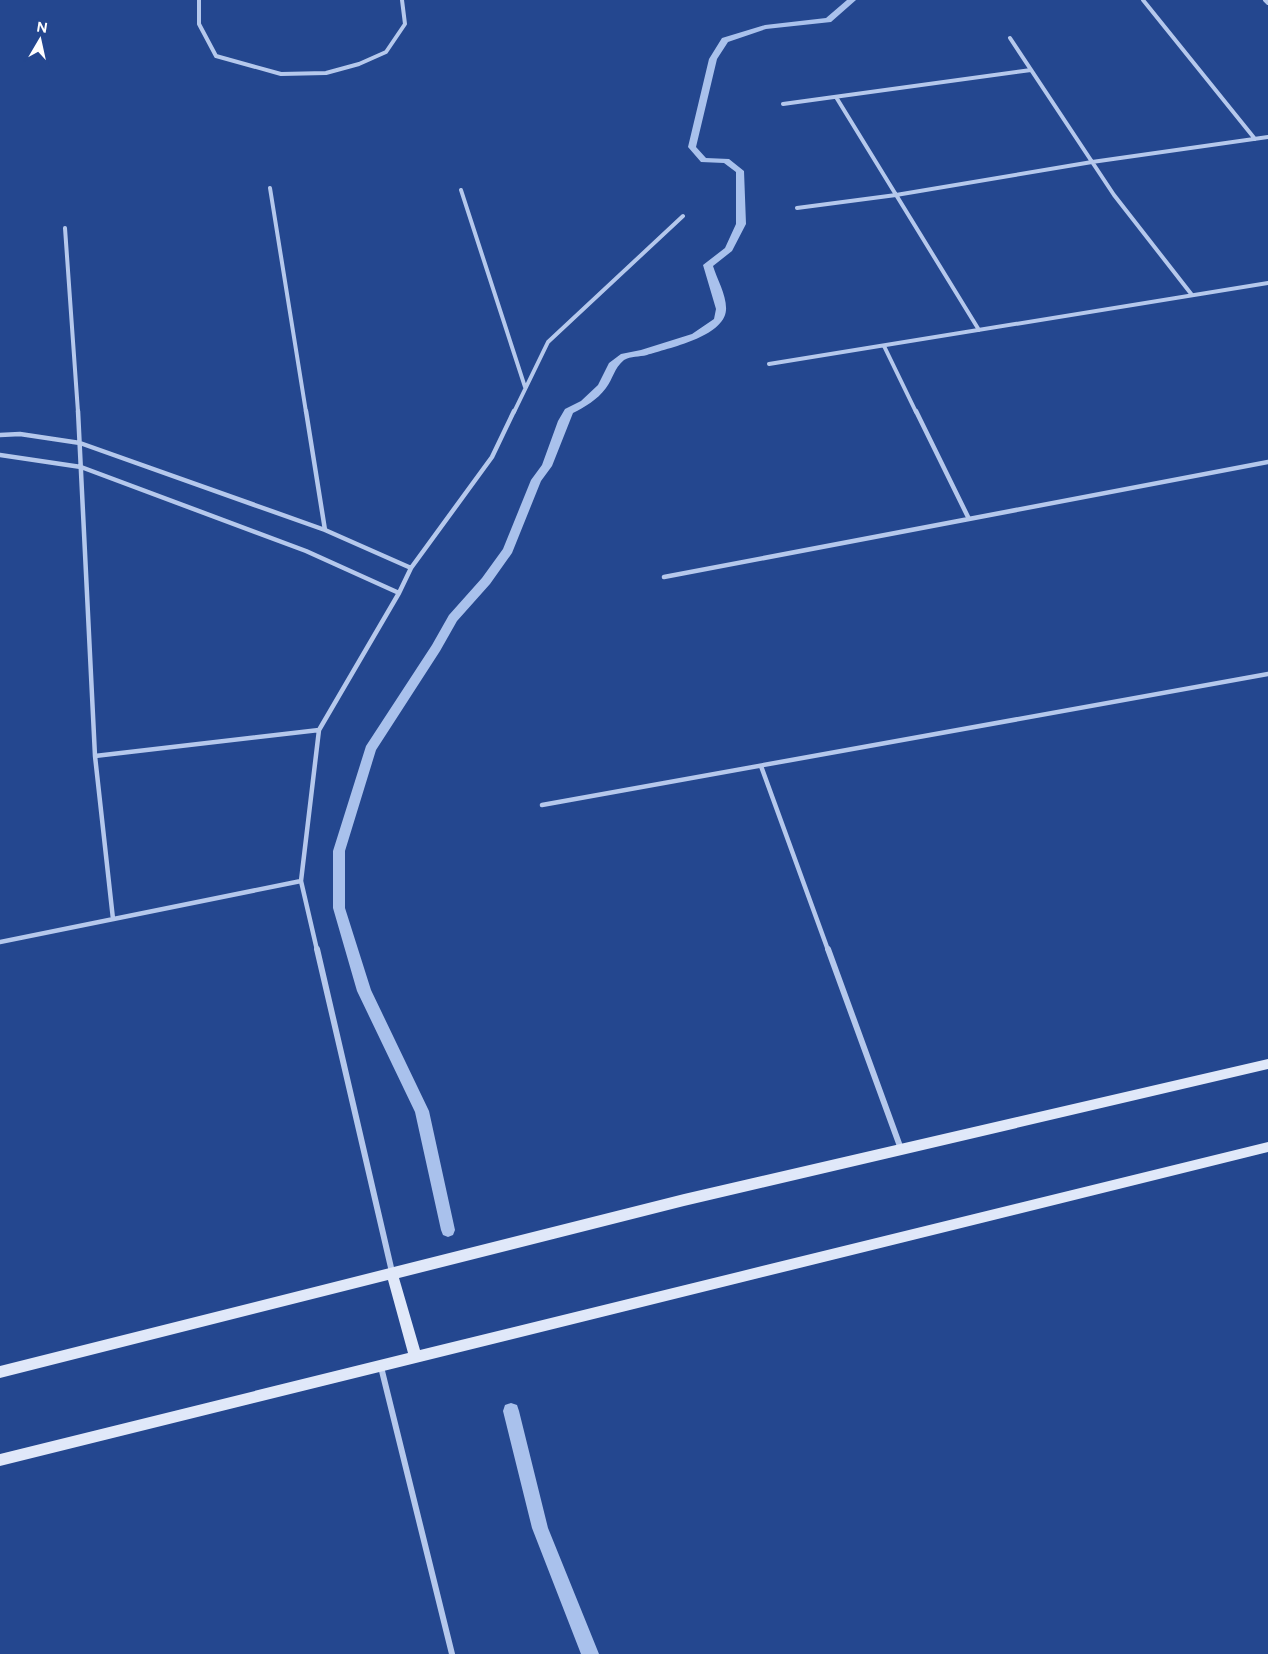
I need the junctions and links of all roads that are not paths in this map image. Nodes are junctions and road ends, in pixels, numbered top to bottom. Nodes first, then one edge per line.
1 (199, 0) edge
2 (402, 0) edge
3 (1143, 0) edge
4 (1265, 0) edge
5 (1268, 3) edge
6 (1010, 38) dead end
7 (1031, 70) junction
8 (836, 97) junction
9 (783, 104) dead end
10 (1268, 137) edge
11 (1255, 138) junction
12 (1092, 162) junction
13 (270, 188) dead end
14 (461, 190) dead end
15 (896, 195) junction
16 (797, 208) dead end
17 (683, 216) dead end
18 (66, 228) dead end
19 (1268, 283) edge
20 (1192, 295) junction
21 (979, 330) junction
22 (884, 346) junction
23 (770, 364) dead end
24 (525, 387) junction
25 (0, 434) edge
26 (80, 443) junction
27 (0, 455) edge
28 (1268, 462) edge
29 (81, 467) junction
30 (969, 519) junction
31 (324, 530) junction
32 (411, 568) junction
33 (664, 577) dead end
34 (399, 593) junction
35 (1268, 674) edge
36 (319, 730) junction
37 (95, 756) junction
38 (760, 766) junction
39 (542, 805) dead end
40 (301, 881) junction
41 (114, 920) junction
42 (0, 942) edge
43 (1268, 1064) edge
44 (1268, 1147) edge
45 (901, 1149) junction
46 (392, 1273) junction
47 (416, 1358) junction
48 (382, 1367) junction
49 (0, 1372) edge
50 (0, 1460) edge
51 (452, 1654) edge

1 - 2 street
3 - 11 street
4 - 5 street
6 - 7 street
7 - 8 street
7 - 12 street
8 - 9 street
8 - 15 street
10 - 11 street
11 - 12 street
12 - 15 street
12 - 20 street
13 - 31 street
14 - 24 street
15 - 16 street
15 - 21 street
17 - 24 street
18 - 26 street
19 - 20 street
20 - 21 street
21 - 22 street
22 - 23 street
22 - 30 street
24 - 32 street
25 - 26 street
26 - 29 street
26 - 31 street
27 - 29 street
28 - 30 street
29 - 34 street
29 - 37 street
30 - 33 street
31 - 32 street
32 - 34 street
34 - 36 street
35 - 38 street
36 - 37 street
36 - 40 street
37 - 41 street
38 - 39 street
38 - 45 street
40 - 41 street
40 - 46 street
41 - 42 street
43 - 45 street
44 - 47 street
45 - 46 street
46 - 47 street
46 - 49 street
47 - 48 street
48 - 50 street
48 - 51 street

